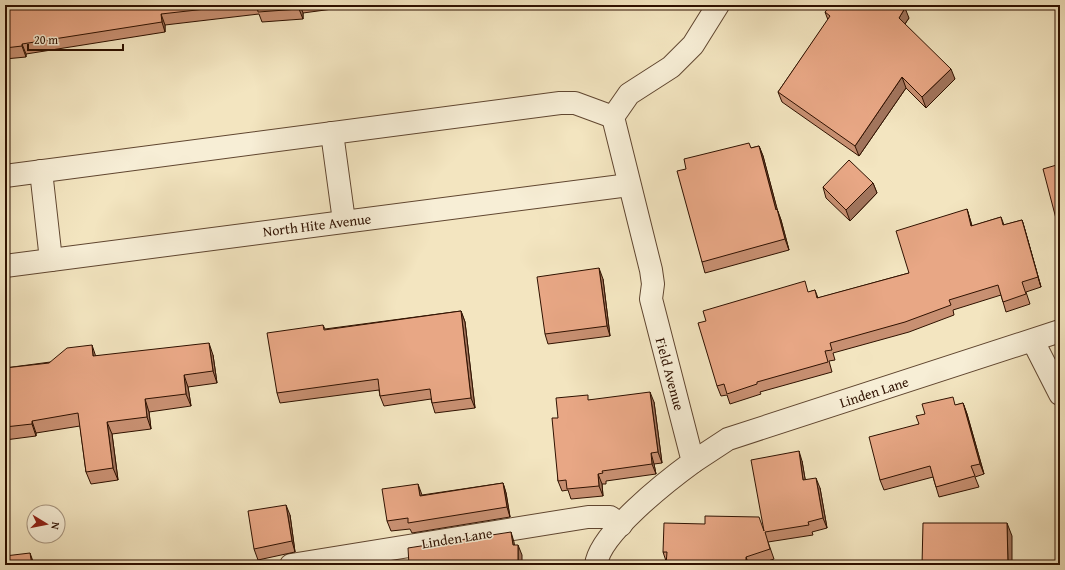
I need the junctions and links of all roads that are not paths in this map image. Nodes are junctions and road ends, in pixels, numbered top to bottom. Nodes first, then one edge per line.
1 (718, 5) edge
2 (613, 117) junction
3 (332, 133) junction
4 (41, 171) junction
5 (5, 176) edge
6 (629, 185) junction
7 (344, 222) junction
8 (51, 260) junction
9 (5, 266) edge
10 (1060, 331) edge
11 (1033, 340) junction
12 (1060, 394) edge
13 (693, 462) junction
14 (621, 525) junction
15 (291, 565) edge
16 (596, 565) edge

1 - 2 street
2 - 3 street
2 - 6 street, Field Avenue
3 - 4 street
3 - 7 street
4 - 5 street
4 - 8 street
6 - 7 street, North Hite Avenue
6 - 13 street, Field Avenue
7 - 8 street, North Hite Avenue
8 - 9 street, North Hite Avenue
10 - 11 street, Linden Lane
11 - 12 street
11 - 13 street, Linden Lane
13 - 14 street
14 - 15 street, Linden Lane
14 - 16 street

